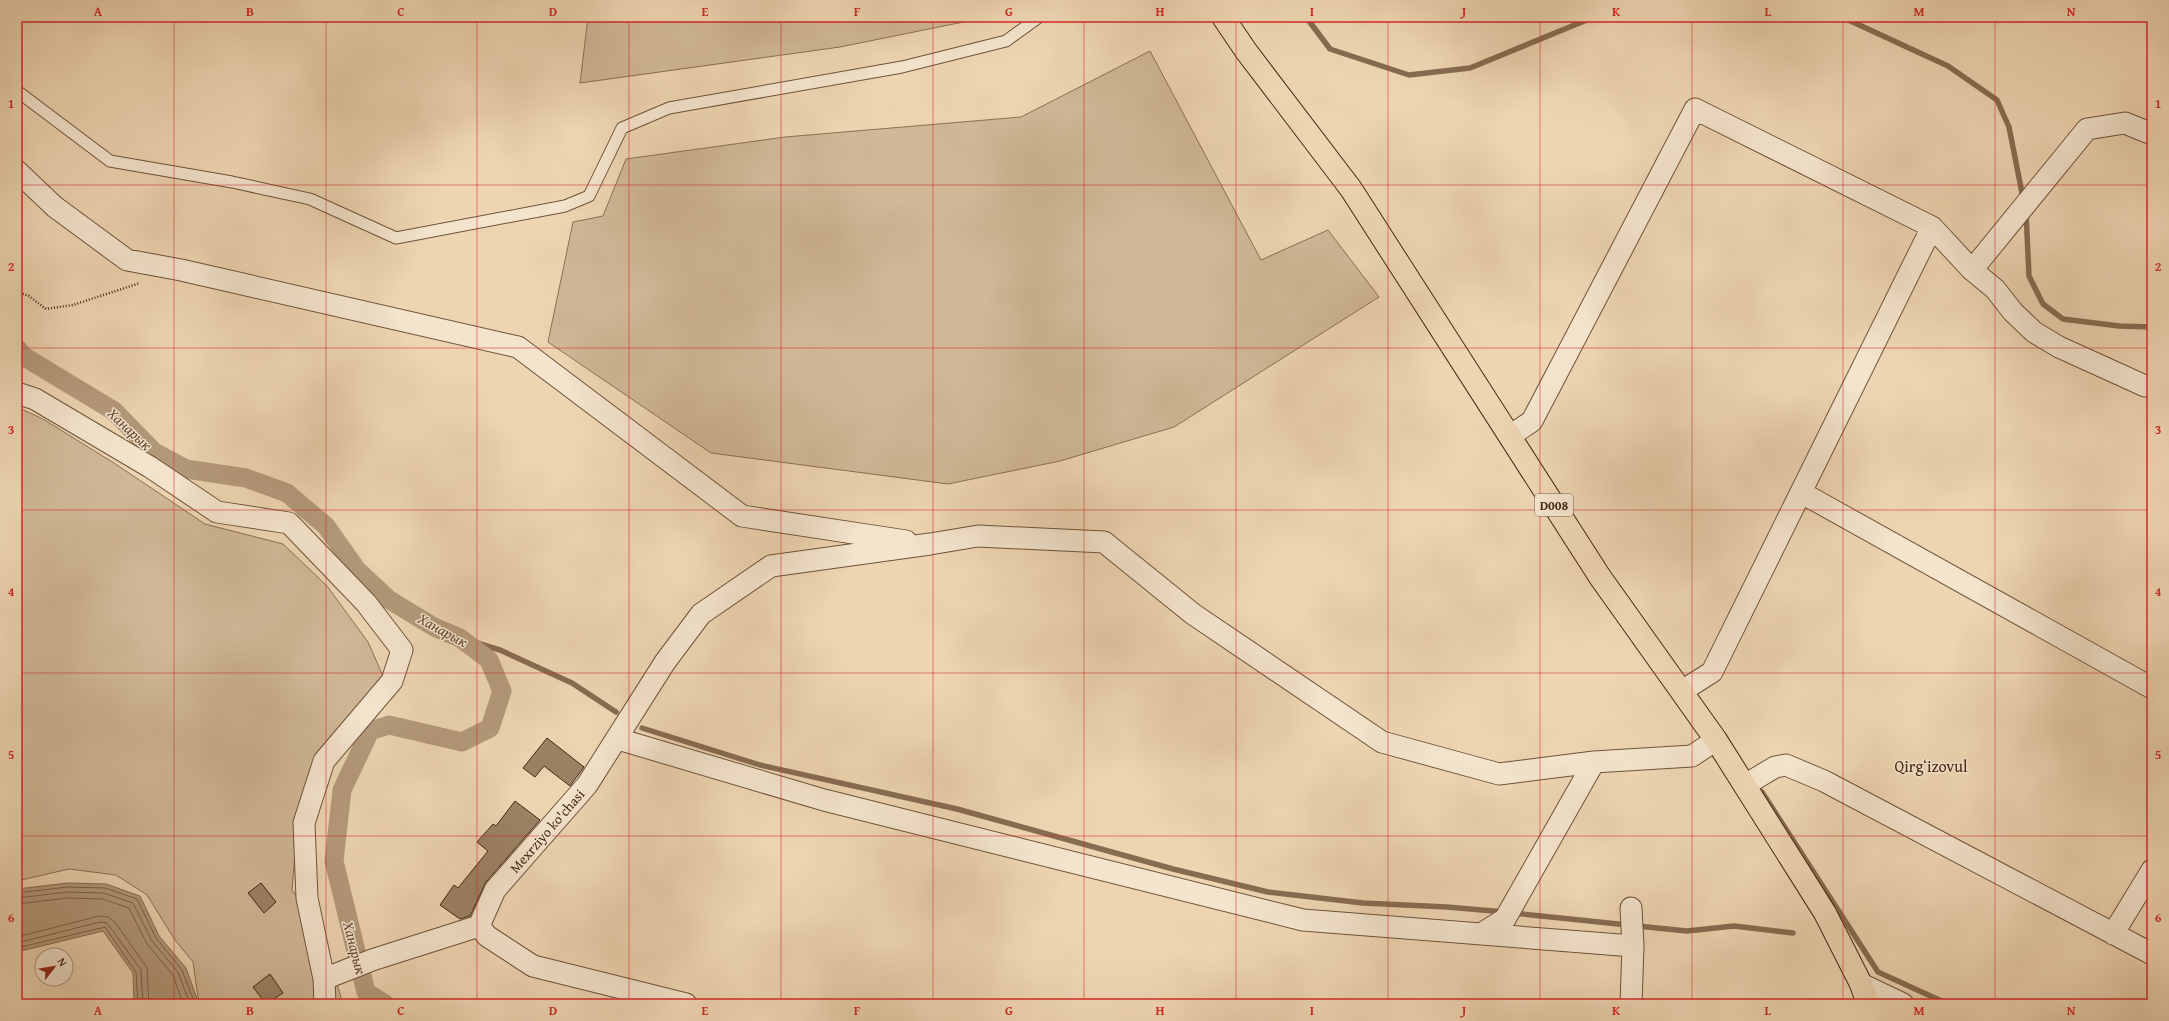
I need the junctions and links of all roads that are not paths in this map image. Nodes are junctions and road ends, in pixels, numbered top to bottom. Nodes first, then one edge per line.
1 (1039, 17) edge
2 (1223, 17) edge
3 (17, 91) edge
4 (2152, 134) edge
5 (17, 171) edge
6 (1932, 227) junction
7 (1972, 270) junction
8 (2145, 386) dead end
9 (17, 393) edge
10 (1510, 436) junction
11 (1802, 493) junction
12 (930, 544) junction
13 (2152, 688) edge
14 (1682, 691) junction
15 (618, 738) junction
16 (1716, 740) junction
17 (1594, 762) junction
18 (1745, 785) junction
19 (2152, 870) edge
20 (1631, 908) dead end
21 (479, 926) junction
22 (1481, 934) junction
23 (2113, 934) junction
24 (1632, 940) junction
25 (2152, 954) edge
26 (324, 979) junction
27 (1864, 994) edge
28 (326, 1003) edge
29 (686, 1004) edge
30 (1631, 1004) edge
31 (1903, 1004) edge

1 - 3 lane
2 - 10 main road, D008
4 - 7 street
5 - 12 street
6 - 7 street
6 - 10 street
6 - 11 street
7 - 8 street
9 - 26 street
10 - 14 main road, D008
11 - 13 street
11 - 14 street
12 - 15 street, Mexrziyo ko'chasi
12 - 17 street, Mexrziyo ko'chasi
14 - 16 main road, D008
15 - 21 street, Mexrziyo ko'chasi
15 - 22 street
16 - 17 street, Mexrziyo ko'chasi
16 - 18 main road, D008
17 - 22 street
18 - 23 street
18 - 27 main road, D008
19 - 23 street
20 - 24 street
21 - 26 street
21 - 29 street
22 - 24 street
23 - 25 street
24 - 30 street
26 - 28 street
27 - 31 street

